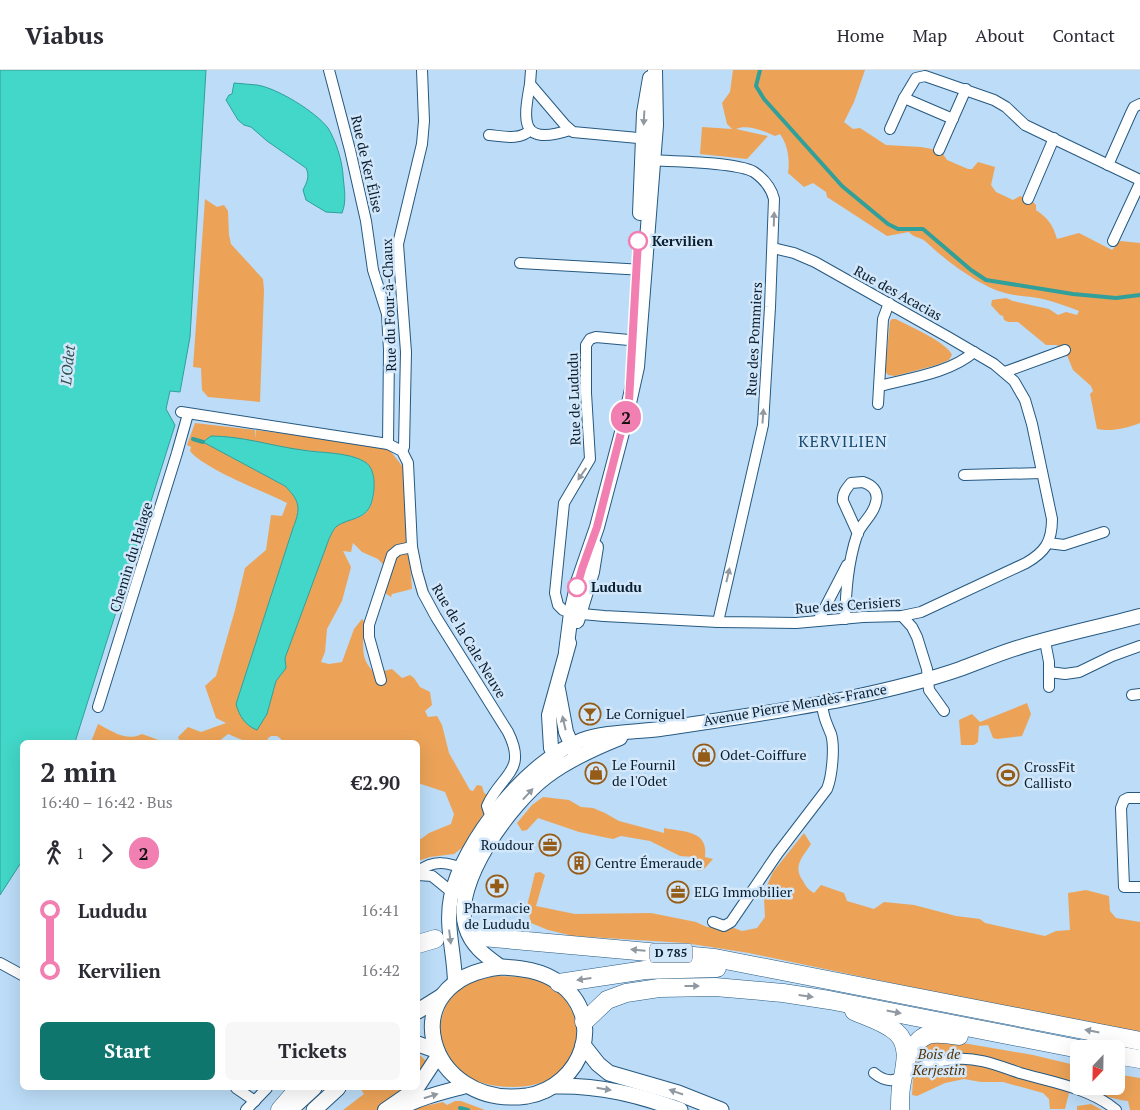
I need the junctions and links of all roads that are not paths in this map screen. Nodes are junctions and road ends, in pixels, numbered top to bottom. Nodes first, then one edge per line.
1 (329, 70) edge
2 (422, 70) edge
3 (531, 70) edge
4 (653, 70) edge
5 (530, 84) junction
6 (966, 90) junction
7 (904, 98) junction
8 (1140, 104) edge
9 (953, 119) junction
10 (890, 129) dead end
11 (530, 130) junction
12 (570, 130) junction
13 (489, 135) dead end
14 (1054, 138) junction
15 (649, 139) junction
16 (939, 150) dead end
17 (648, 160) junction
18 (1108, 165) junction
19 (1140, 182) edge
20 (1028, 199) dead end
21 (1113, 241) dead end
22 (773, 248) junction
23 (520, 263) dead end
24 (640, 270) junction
25 (889, 303) junction
26 (636, 340) junction
27 (1065, 350) dead end
28 (974, 352) junction
29 (1005, 372) junction
30 (880, 386) junction
31 (878, 404) dead end
32 (388, 444) junction
33 (189, 450) dead end
34 (402, 451) junction
35 (178, 453) junction
36 (1042, 473) junction
37 (964, 476) dead end
38 (1104, 532) dead end
39 (858, 534) junction
40 (1048, 543) junction
41 (412, 547) junction
42 (849, 562) junction
43 (921, 612) junction
44 (576, 613) junction
45 (902, 616) junction
46 (1140, 616) edge
47 (845, 619) junction
48 (818, 621) junction
49 (718, 622) junction
50 (1140, 625) edge
51 (917, 637) junction
52 (1046, 645) junction
53 (1140, 646) edge
54 (1049, 672) junction
55 (927, 679) junction
56 (381, 680) dead end
57 (1048, 686) dead end
58 (558, 687) junction
59 (822, 703) junction
60 (98, 707) dead end
61 (944, 711) dead end
62 (632, 733) junction
63 (571, 744) junction
64 (554, 754) junction
65 (578, 758) junction
66 (562, 766) junction
67 (1140, 798) edge
68 (499, 818) junction
69 (461, 867) junction
70 (420, 870) edge
71 (474, 874) junction
72 (420, 875) edge
73 (1140, 887) edge
74 (454, 889) junction
75 (713, 922) dead end
76 (482, 937) dead end
77 (435, 939) dead end
78 (420, 943) edge
79 (0, 963) edge
80 (501, 967) junction
81 (20, 974) edge
82 (558, 982) junction
83 (454, 984) junction
84 (859, 985) junction
85 (442, 996) junction
86 (829, 1000) junction
87 (420, 1009) edge
88 (584, 1022) junction
89 (1140, 1041) edge
90 (420, 1045) edge
91 (583, 1045) junction
92 (1070, 1047) edge
93 (437, 1053) junction
94 (1070, 1055) edge
95 (1125, 1056) edge
96 (1140, 1059) edge
97 (1125, 1066) edge
98 (905, 1068) junction
99 (1140, 1068) edge
100 (874, 1073) dead end
101 (420, 1083) edge
102 (466, 1086) junction
103 (556, 1086) junction
104 (239, 1090) edge
105 (265, 1090) edge
106 (297, 1090) edge
107 (312, 1090) edge
108 (336, 1090) edge
109 (414, 1090) edge
110 (255, 1101) junction
111 (246, 1110) edge
112 (280, 1110) edge
113 (290, 1110) edge
114 (314, 1110) edge
115 (385, 1110) edge
116 (398, 1110) edge
117 (680, 1110) edge
118 (721, 1110) edge
119 (900, 1110) edge
120 (1116, 1110) edge

1 - 32 street, Rue de Ker Élise
2 - 34 street, Rue du Four-à-Chaux
3 - 5 street
4 - 15 street
5 - 11 street
5 - 12 street
6 - 7 street
6 - 9 street
6 - 14 street
7 - 9 street
7 - 10 street
8 - 18 street
9 - 16 street
11 - 12 street
11 - 13 street
12 - 15 street
14 - 18 street
14 - 20 street
15 - 17 street
22 -> 17 street, Rue des Pommiers
17 - 24 street
18 - 19 street
19 - 21 street
22 - 25 street, Rue des Acacias
49 -> 22 street, Rue des Pommiers
23 - 24 street
24 - 26 street
25 - 28 street, Rue des Acacias
25 - 30 street
26 - 44 street
26 -> 44 street, Rue de Lududu
27 - 29 street
28 - 29 street, Rue des Acacias
28 - 30 street
29 - 36 street, Rue des Acacias
30 - 31 street
32 - 34 street
32 - 35 street, Chemin du Halage
33 - 35 street
34 - 41 street, Rue de la Cale Neuve
35 - 60 street, Chemin du Halage
36 - 37 street
36 - 40 street, Rue des Acacias
38 - 40 street
39 - 39 street
39 - 42 street
40 - 43 street, Rue des Cerisiers
41 - 56 street
41 - 68 street, Rue de la Cale Neuve
42 - 47 street
42 - 48 street
43 - 45 street, Rue des Cerisiers
43 - 51 street
44 - 49 street, Rue des Cerisiers
44 - 58 street
45 - 47 street, Rue des Cerisiers
45 - 51 street
46 - 52 street, Avenue Pierre Mendès-France
47 - 48 street, Rue des Cerisiers
48 - 49 street, Rue des Cerisiers
50 - 52 street, Avenue Pierre Mendès-France
51 - 55 street
52 - 54 street
52 - 55 street, Avenue Pierre Mendès-France
53 - 54 street
54 - 57 street
55 - 59 street, Avenue Pierre Mendès-France
55 - 61 street
63 -> 58 street
58 - 64 street
59 - 62 street, Avenue Pierre Mendès-France
59 - 75 street
62 - 63 street, Avenue Pierre Mendès-France
62 - 65 street, Avenue Pierre Mendès-France
63 - 64 street, Avenue Pierre Mendès-France
63 - 65 street
64 - 66 street
64 - 68 street, Avenue Pierre Mendès-France
65 - 66 street, Avenue Pierre Mendès-France
68 -> 66 street, Avenue Pierre Mendès-France
67 - 73 street
68 - 69 street, Avenue Pierre Mendès-France
68 - 71 street, Avenue Pierre Mendès-France
69 - 70 street
69 - 71 street
69 - 74 street, Avenue Pierre Mendès-France
71 - 74 street, Avenue Pierre Mendès-France
72 - 74 street
74 - 80 street, Avenue Pierre Mendès-France
74 -> 83 street, Avenue Pierre Mendès-France
84 -> 76 highway, D 785
77 - 78 highway
79 - 81 street
80 - 82 main road
80 - 83 main road
84 -> 82 highway, D 785
82 - 88 main road
83 - 85 main road
89 -> 84 highway, D 785
85 - 87 main road
85 - 93 main road
88 -> 86 highway
86 -> 92 highway
86 - 98 highway
88 - 91 main road
90 - 93 main road
91 - 103 main road
118 -> 91 main road
93 - 101 street
93 - 102 main road
94 - 98 highway
95 - 96 highway
97 - 99 highway
98 - 100 street
98 - 119 highway
98 - 120 street
102 - 103 main road
116 -> 102 street
103 -> 117 main road
104 - 110 street
105 - 110 street
106 - 112 highway
107 - 113 main road
108 - 114 main road
109 - 115 street
110 - 111 street

